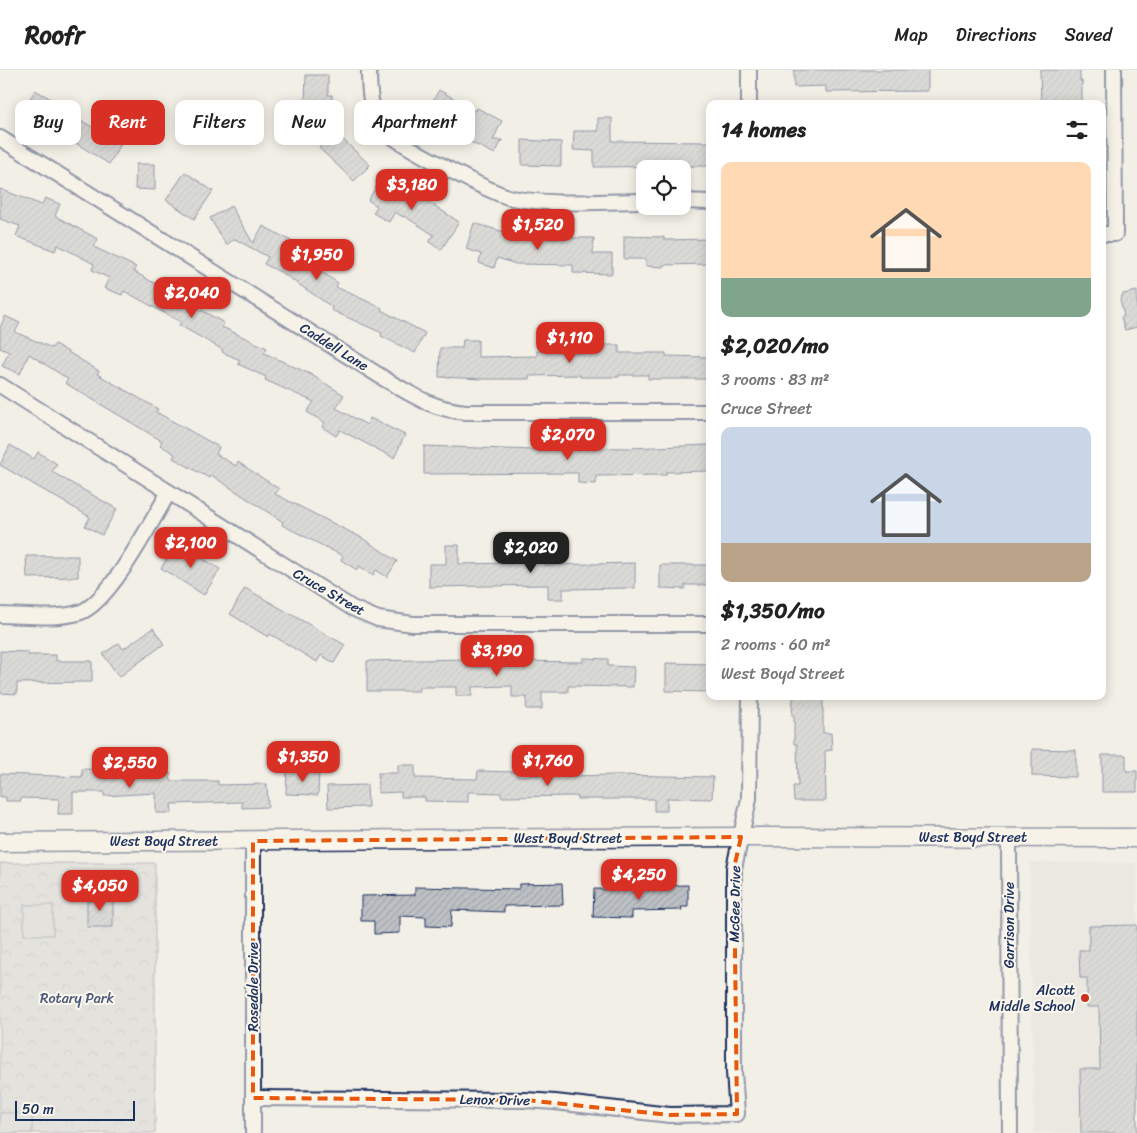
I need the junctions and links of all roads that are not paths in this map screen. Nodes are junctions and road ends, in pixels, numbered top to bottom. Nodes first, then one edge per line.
1 (369, 70) edge
2 (749, 70) edge
3 (1114, 70) edge
4 (749, 100) edge
5 (0, 138) edge
6 (636, 201) edge
7 (691, 202) edge
8 (706, 202) edge
9 (1109, 234) edge
10 (0, 386) edge
11 (706, 412) edge
12 (169, 492) junction
13 (0, 615) edge
14 (706, 624) edge
15 (750, 700) edge
16 (741, 837) junction
17 (1009, 838) junction
18 (1137, 838) edge
19 (253, 841) junction
20 (0, 842) edge
21 (253, 1098) junction
22 (737, 1114) joint
23 (253, 1133) edge
24 (1010, 1133) edge

1 - 6 street
2 - 4 street
3 - 9 street
5 - 11 street, Caddell Lane
7 - 8 street
10 - 12 street, Cruce Street
12 - 13 street
12 - 14 street, Cruce Street
15 - 16 street, McGee Drive
16 - 17 street, West Boyd Street
16 - 19 street, West Boyd Street
16 - 22 street, McGee Drive
17 - 18 street, West Boyd Street
17 - 24 street, Garrison Drive
19 - 20 street, West Boyd Street
19 - 21 street, Rosedale Drive
21 - 22 street, Lenox Drive
21 - 23 street, Rosedale Drive

